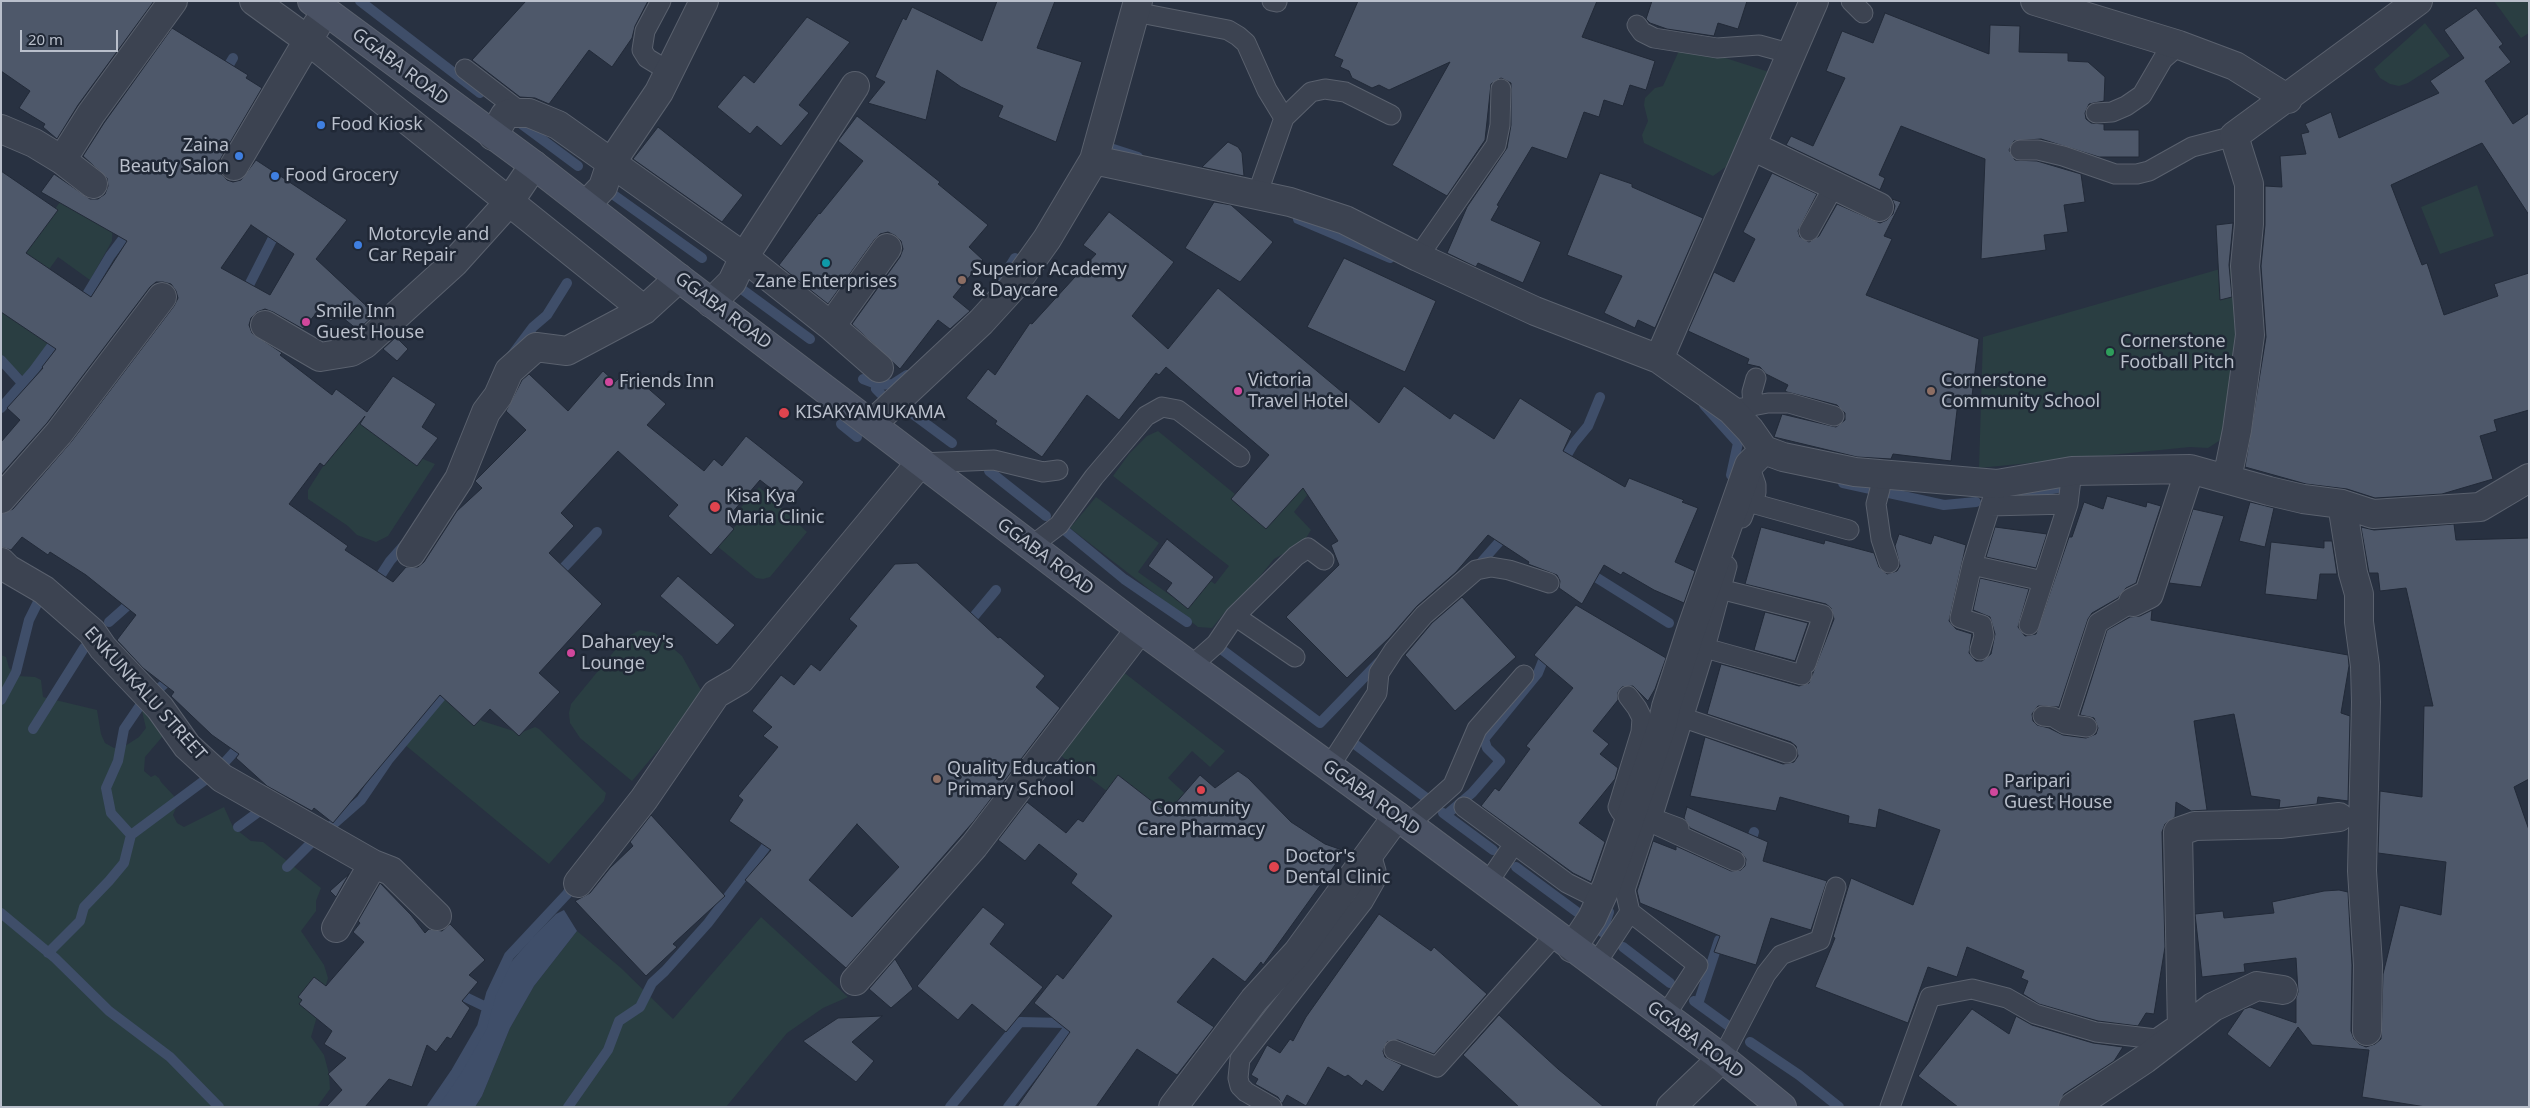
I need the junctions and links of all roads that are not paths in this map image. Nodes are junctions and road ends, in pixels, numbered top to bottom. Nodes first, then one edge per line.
1 (173, 1) edge
2 (254, 1) edge
3 (661, 1) edge
4 (704, 1) edge
5 (1814, 1) edge
6 (2035, 1) edge
7 (2418, 1) edge
8 (318, 6) edge
9 (1137, 7) edge
10 (1637, 25) dead end
11 (309, 41) junction
12 (2179, 45) junction
13 (1792, 54) junction
14 (465, 69) dead end
15 (670, 72) junction
16 (855, 86) dead end
17 (1501, 89) dead end
18 (2288, 99) junction
19 (521, 112) junction
20 (2096, 114) dead end
21 (1391, 115) dead end
22 (1284, 118) junction
23 (1, 129) edge
24 (494, 136) junction
25 (2234, 136) junction
26 (1752, 146) junction
27 (2020, 150) dead end
28 (62, 160) junction
29 (1094, 160) junction
30 (611, 162) junction
31 (534, 165) junction
32 (234, 166) dead end
33 (93, 184) dead end
34 (1834, 186) junction
35 (1257, 196) junction
36 (509, 202) junction
37 (586, 205) junction
38 (1878, 207) dead end
39 (1809, 230) dead end
40 (887, 248) dead end
41 (744, 258) junction
42 (1418, 258) junction
43 (679, 278) junction
44 (162, 297) dead end
45 (711, 303) junction
46 (644, 310) junction
47 (265, 325) dead end
48 (831, 326) junction
49 (1659, 359) junction
50 (879, 368) dead end
51 (1756, 378) dead end
52 (1742, 408) junction
53 (1834, 416) dead end
54 (872, 424) junction
55 (1240, 457) dead end
56 (1757, 457) junction
57 (920, 462) junction
58 (2190, 469) junction
59 (1058, 470) dead end
60 (2072, 471) junction
61 (1880, 474) junction
62 (2529, 478) edge
63 (2227, 479) junction
64 (1994, 495) junction
65 (1, 499) edge
66 (1748, 502) junction
67 (2068, 504) junction
68 (2342, 504) junction
69 (1849, 530) dead end
70 (1030, 547) junction
71 (411, 553) dead end
72 (1324, 560) dead end
73 (1, 562) edge
74 (1889, 563) dead end
75 (1972, 565) junction
76 (2043, 581) junction
77 (1549, 583) dead end
78 (1720, 589) junction
79 (2133, 602) joint
80 (1235, 616) junction
81 (2029, 626) dead end
82 (1140, 629) junction
83 (1705, 648) junction
84 (1980, 650) dead end
85 (1295, 657) dead end
86 (1191, 666) junction
87 (1524, 674) dead end
88 (1628, 696) dead end
89 (1675, 712) junction
90 (2042, 716) dead end
91 (2065, 724) junction
92 (2086, 727) dead end
93 (1787, 753) dead end
94 (1329, 767) junction
95 (1464, 807) dead end
96 (2339, 817) dead end
97 (1402, 821) junction
98 (1679, 828) dead end
99 (1631, 834) junction
100 (1514, 844) junction
101 (1371, 854) junction
102 (1735, 861) dead end
103 (373, 864) junction
104 (578, 883) dead end
105 (1487, 884) junction
106 (1836, 887) dead end
107 (1602, 895) junction
108 (1630, 912) junction
109 (437, 916) dead end
110 (336, 928) dead end
111 (1563, 941) junction
112 (1595, 965) junction
113 (855, 981) dead end
114 (2283, 990) dead end
115 (1665, 1016) junction
116 (2182, 1026) junction
117 (2367, 1031) dead end
118 (1394, 1050) dead end
119 (1722, 1058) junction
120 (1174, 1107) edge
121 (1272, 1107) edge
122 (1671, 1107) edge
123 (1782, 1107) edge
124 (1890, 1107) edge
125 (2073, 1107) edge

1 - 28 street
2 - 11 street
3 - 15 lane
4 - 15 street
5 - 13 street
6 - 12 street
7 - 18 street
8 - 11 street
8 - 24 street, GGABA ROAD
9 - 22 lane
9 - 29 street
10 - 13 lane
11 - 32 street
11 - 36 street
12 - 18 street
12 - 20 lane
13 - 26 street
14 - 19 lane
15 - 30 street
16 - 41 street
17 - 42 lane
18 - 25 street
19 - 24 street
19 - 30 street
21 - 22 lane
22 - 35 lane
23 - 28 street
24 - 31 street, GGABA ROAD
25 - 27 lane
25 - 63 street
26 - 34 street
26 - 49 street
28 - 33 street
29 - 35 street
29 - 54 street
30 - 37 street
30 - 41 street
31 - 36 street
31 - 37 street, GGABA ROAD
34 - 38 street
34 - 39 lane
35 - 42 street
36 - 46 street
36 - 47 street
37 - 43 street, GGABA ROAD
40 - 48 street
41 - 45 street
41 - 48 street
42 - 49 street
43 - 45 street, GGABA ROAD
43 - 46 street
44 - 65 street
45 - 54 street, GGABA ROAD
46 - 71 street
48 - 50 street
49 - 52 street
51 - 52 lane
52 - 53 lane
52 - 56 street
54 - 57 street, GGABA ROAD
55 - 70 lane
56 - 61 street
56 - 66 lane
56 - 89 street
57 - 59 lane
57 - 70 street, GGABA ROAD
57 - 104 street
58 - 60 street
58 - 63 street
58 - 79 street
60 - 64 street
60 - 67 lane
61 - 64 street
61 - 74 lane
62 - 68 street
63 - 68 street
64 - 67 lane
64 - 75 lane
66 - 69 lane
66 - 78 lane
67 - 76 lane
68 - 117 street
70 - 82 street, GGABA ROAD
72 - 80 lane
73 - 103 street, ENKUNKALU STREET
75 - 76 lane
75 - 84 lane
76 - 81 lane
77 - 94 lane
78 - 83 lane
78 - 83 lane
79 - 91 lane
80 - 85 lane
80 - 86 lane
82 - 86 street, GGABA ROAD
82 - 113 street
83 - 89 lane
86 - 94 street, GGABA ROAD
87 - 97 lane
88 - 99 lane
89 - 93 lane
89 - 98 lane
89 - 99 street
90 - 91 lane
91 - 92 lane
94 - 97 street, GGABA ROAD
95 - 100 lane
96 - 116 street
97 - 101 street
97 - 105 street, GGABA ROAD
99 - 102 lane
99 - 107 street
99 - 108 lane
100 - 105 lane
100 - 107 lane
101 - 120 street
101 - 121 lane
103 - 109 street, ENKUNKALU STREET
103 - 110 street
105 - 111 street, GGABA ROAD
106 - 119 lane
107 - 111 street
108 - 112 lane
108 - 115 lane
111 - 112 street, GGABA ROAD
111 - 118 lane
112 - 115 street, GGABA ROAD
114 - 116 street
115 - 119 street, GGABA ROAD
116 - 124 lane
116 - 125 street
119 - 122 street
119 - 123 street, GGABA ROAD

